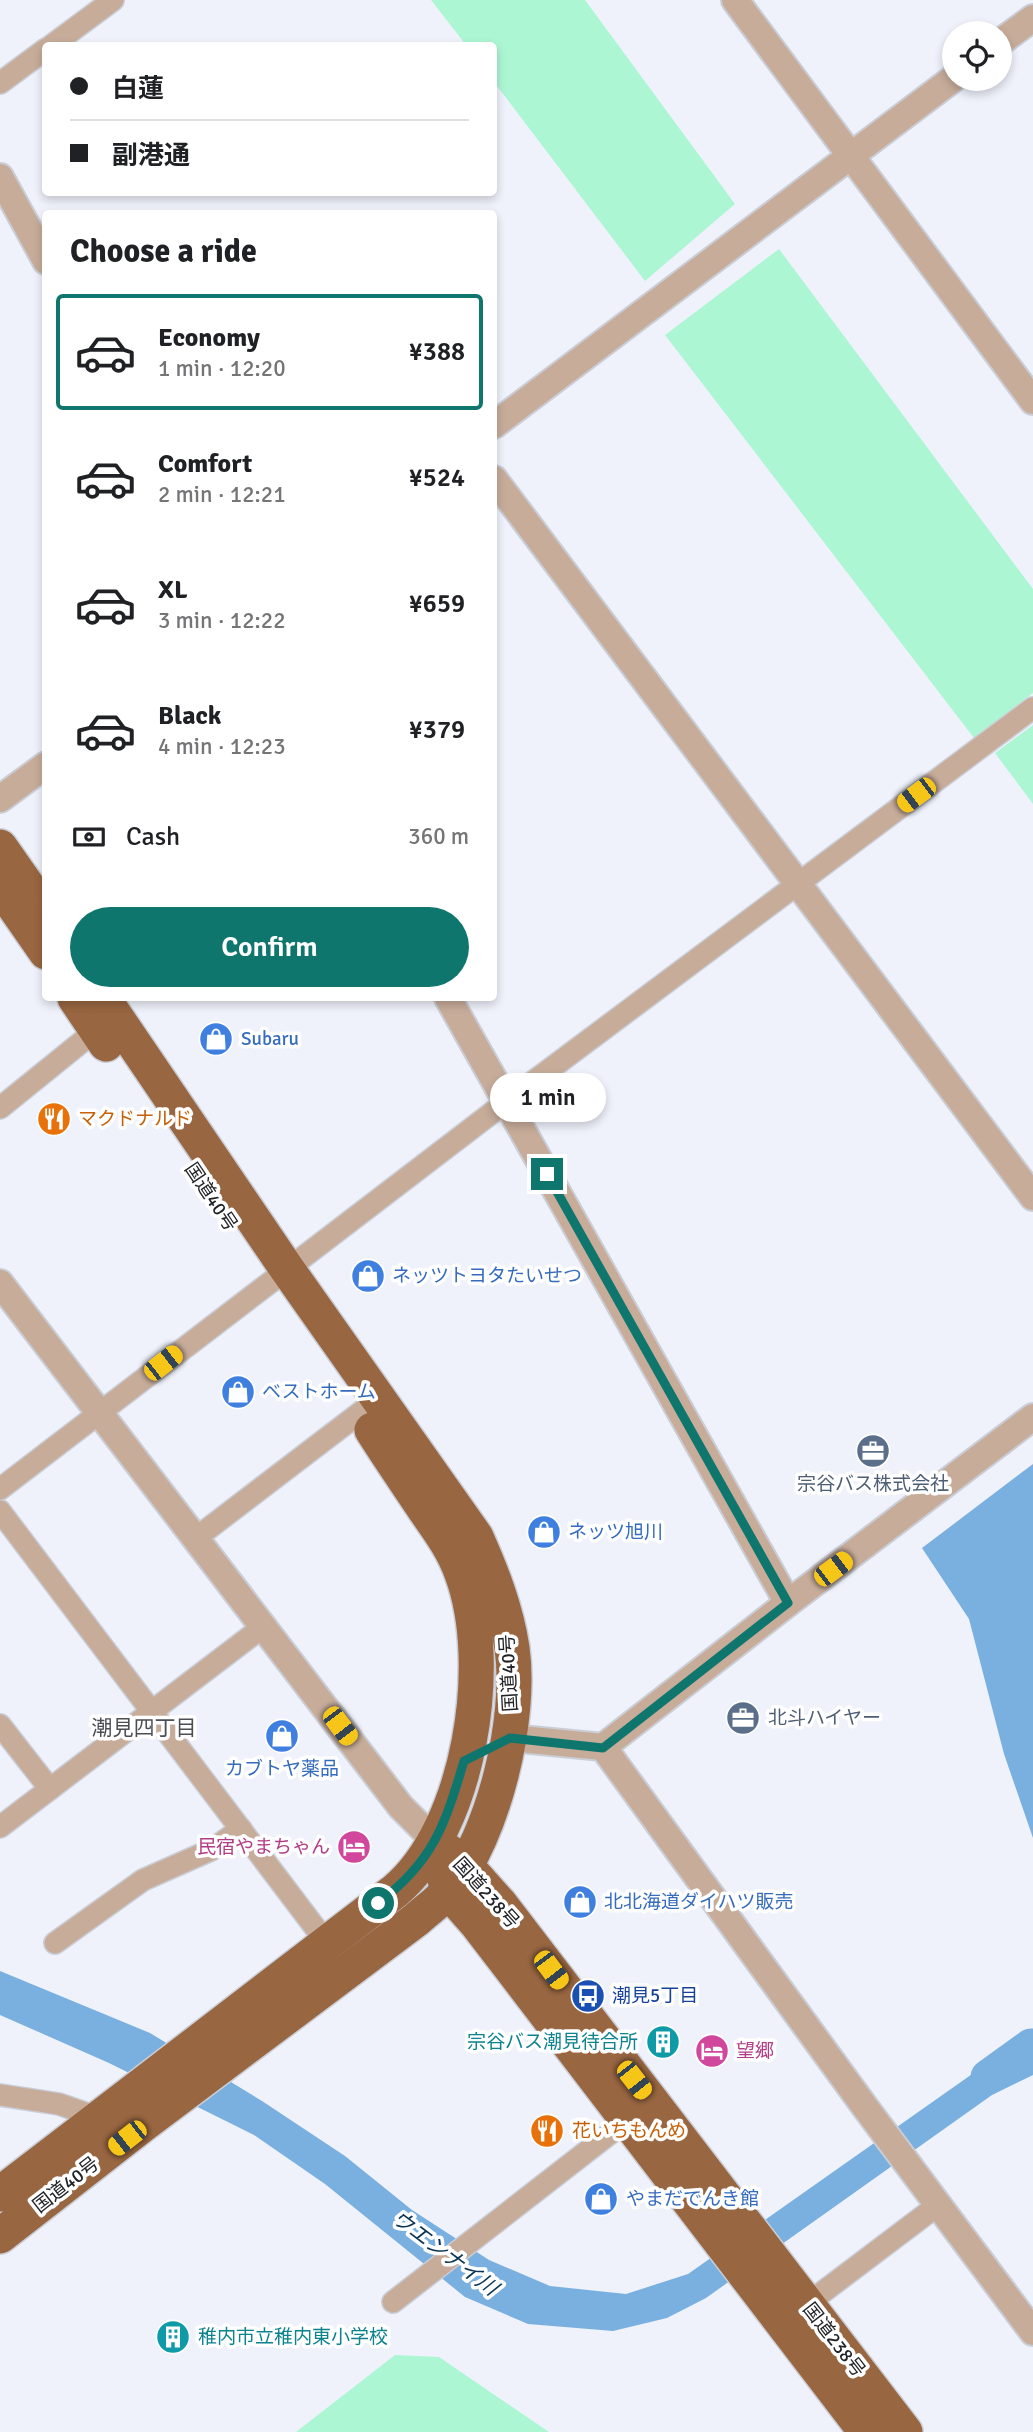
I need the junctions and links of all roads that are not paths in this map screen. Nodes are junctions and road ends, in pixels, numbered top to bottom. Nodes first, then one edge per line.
1 (113, 0) edge
2 (735, 0) edge
3 (1033, 18) edge
4 (1012, 33) edge
5 (56, 42) edge
6 (42, 52) edge
7 (0, 83) edge
8 (942, 87) edge
9 (852, 154) junction
10 (0, 177) edge
11 (42, 254) edge
12 (1033, 401) edge
13 (497, 423) edge
14 (497, 483) edge
15 (1033, 708) edge
16 (42, 768) edge
17 (0, 799) edge
18 (0, 847) edge
19 (798, 883) junction
20 (0, 886) edge
21 (42, 906) edge
22 (42, 946) edge
23 (81, 1001) edge
24 (450, 1001) edge
25 (105, 1014) edge
26 (506, 1102) junction
27 (0, 1108) edge
28 (1033, 1197) edge
29 (278, 1275) junction
30 (0, 1283) edge
31 (369, 1406) junction
32 (100, 1412) junction
33 (1033, 1418) edge
34 (0, 1489) edge
35 (0, 1511) edge
36 (196, 1538) junction
37 (788, 1603) junction
38 (264, 1626) junction
39 (152, 1711) junction
40 (474, 1714) junction
41 (0, 1725) edge
42 (510, 1738) junction
43 (603, 1748) junction
44 (464, 1761) junction
45 (50, 1789) junction
46 (0, 1826) edge
47 (241, 1829) junction
48 (435, 1841) junction
49 (457, 1878) junction
50 (326, 1942) junction
51 (55, 1943) dead end
52 (0, 2095) edge
53 (639, 2112) junction
54 (120, 2115) junction
55 (0, 2194) edge
56 (932, 2197) junction
57 (0, 2236) edge
58 (788, 2297) junction
59 (393, 2302) dead end
60 (1033, 2332) edge
61 (866, 2432) edge
62 (905, 2432) edge

1 - 5 street
2 - 9 street
3 - 4 street
6 - 7 street
8 - 9 street
9 - 12 street
9 - 13 street
10 - 11 street
14 - 19 street
15 - 19 street
16 - 17 street
18 - 21 highway
19 - 26 street
19 - 28 street
20 - 22 highway
23 - 25 highway, 国道40号
24 - 26 street
25 - 27 street
25 - 29 highway, 国道40号
26 - 29 street
26 - 37 street
29 - 31 highway, 国道40号
29 - 32 street
30 - 32 street
31 - 36 street
31 - 40 highway, 国道40号
31 - 42 highway, 国道40号
32 - 34 street
32 - 36 street
33 - 37 street
35 - 39 street
36 - 38 street
37 - 43 street
38 - 39 street
38 - 48 street
39 - 45 street
39 - 47 street
40 - 42 street
40 - 44 highway, 国道40号
41 - 45 street
42 - 43 street
42 - 44 street
42 - 49 highway, 国道40号
43 - 56 street
44 - 48 highway, 国道40号
45 - 46 street
47 - 50 street
47 - 51 street
48 - 49 highway, 国道238号
48 - 50 highway, 国道40号
49 - 53 highway, 国道238号
49 - 54 highway, 国道40号
50 - 54 highway, 国道40号
52 - 54 street
53 - 58 highway, 国道238号
53 - 59 street
54 - 55 highway, 国道40号
54 - 57 highway, 国道40号
56 - 58 street
56 - 60 street
58 - 61 highway, 国道238号
58 - 62 highway, 国道238号

